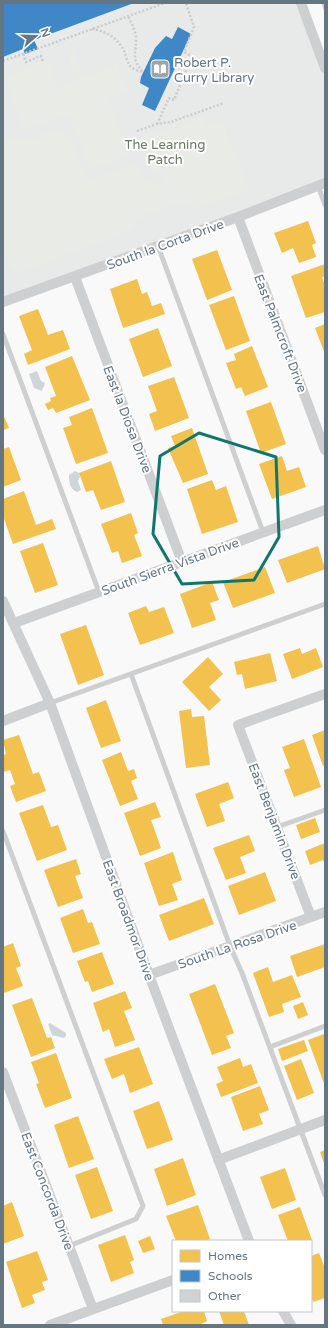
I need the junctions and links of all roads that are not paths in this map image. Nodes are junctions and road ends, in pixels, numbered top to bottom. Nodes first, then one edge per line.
1 (301, 3) edge
2 (323, 57) edge
3 (325, 68) edge
4 (322, 184) edge
5 (325, 205) edge
6 (238, 217) junction
7 (158, 246) junction
8 (75, 276) junction
9 (3, 302) edge
10 (3, 334) edge
11 (325, 450) edge
12 (325, 510) edge
13 (263, 532) junction
14 (182, 562) junction
15 (99, 592) junction
16 (3, 601) edge
17 (325, 604) edge
18 (14, 623) junction
19 (131, 674) junction
20 (325, 694) edge
21 (50, 703) junction
22 (3, 720) edge
23 (325, 810) edge
24 (277, 827) junction
25 (3, 831) edge
26 (325, 912) edge
27 (311, 917) junction
28 (230, 946) junction
29 (149, 975) junction
30 (325, 1026) edge
31 (270, 1047) junction
32 (3, 1072) edge
33 (325, 1120) edge
34 (300, 1130) junction
35 (218, 1160) junction
36 (325, 1195) edge
37 (249, 1240) edge
38 (69, 1246) junction
39 (172, 1280) edge
40 (93, 1310) junction
41 (284, 1312) edge
42 (50, 1325) edge
43 (290, 1325) edge

1 - 2 street
2 - 3 street
4 - 5 lane
4 - 6 street, South la Corta Drive
6 - 7 street, South la Corta Drive
6 - 11 street, East Palmcroft Drive
7 - 8 street, South la Corta Drive
7 - 13 lane
8 - 9 street, South la Corta Drive
8 - 14 street, East la Diosa Drive
10 - 15 lane
12 - 13 street, South Sierra Vista Drive
13 - 14 street, South Sierra Vista Drive
14 - 15 street, South Sierra Vista Drive
15 - 18 street, South Sierra Vista Drive
16 - 18 street, East Broadmor Drive
17 - 19 lane
18 - 21 street, East Broadmor Drive
19 - 21 lane
19 - 28 lane
20 - 24 street, East Benjamin Drive
21 - 22 street
21 - 29 street, East Broadmor Drive
23 - 24 lane
24 - 27 street, East Benjamin Drive
25 - 38 lane
26 - 27 street, South La Rosa Drive
27 - 28 street, South La Rosa Drive
28 - 29 street, South La Rosa Drive
28 - 31 lane
29 - 35 street, East Broadmor Drive
30 - 31 lane
31 - 34 lane
32 - 38 street, East Concorda Drive
33 - 34 street
34 - 35 street
34 - 36 lane
35 - 37 street, East Broadmor Drive
38 - 40 street, East Concorda Drive
39 - 40 street
40 - 42 street
41 - 43 street

